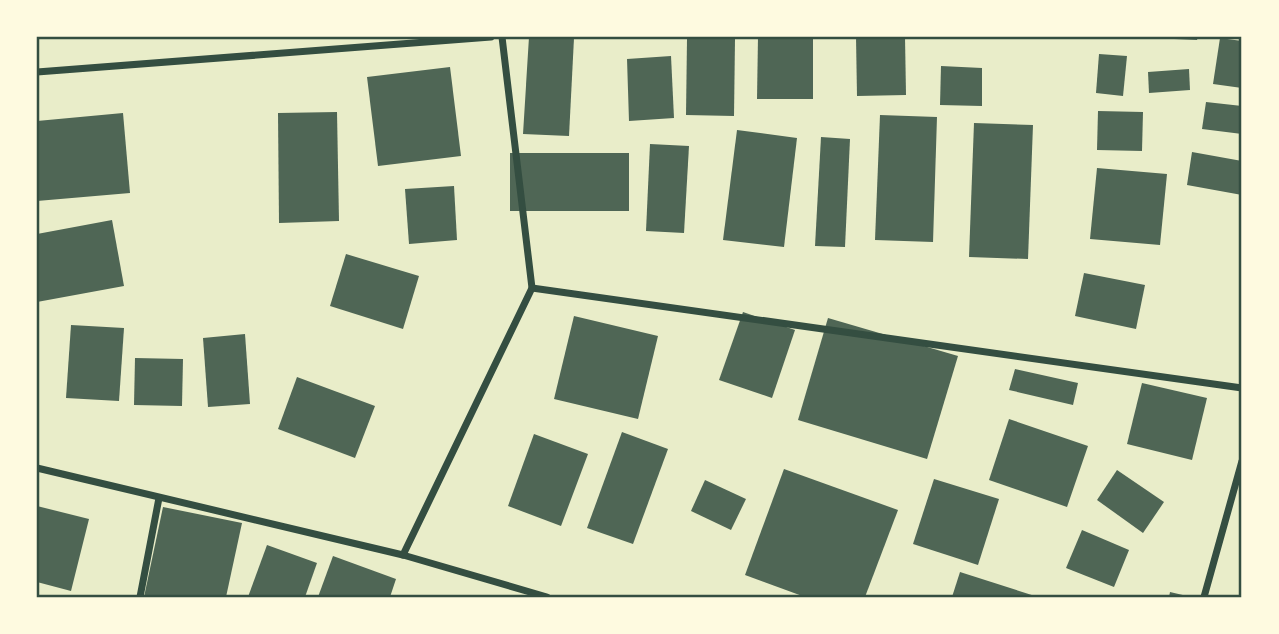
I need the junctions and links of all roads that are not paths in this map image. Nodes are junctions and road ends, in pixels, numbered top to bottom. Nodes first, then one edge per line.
1 (491, 37) edge
2 (502, 37) edge
3 (37, 72) edge
4 (532, 288) junction
5 (1242, 387) edge
6 (1242, 461) edge
7 (37, 468) edge
8 (159, 498) junction
9 (403, 555) junction
10 (140, 597) edge
11 (547, 597) edge
12 (1204, 597) edge

1 - 3 street
2 - 4 street
4 - 5 street
4 - 9 street
6 - 12 street
7 - 8 street
8 - 9 street
8 - 10 street
9 - 11 street

